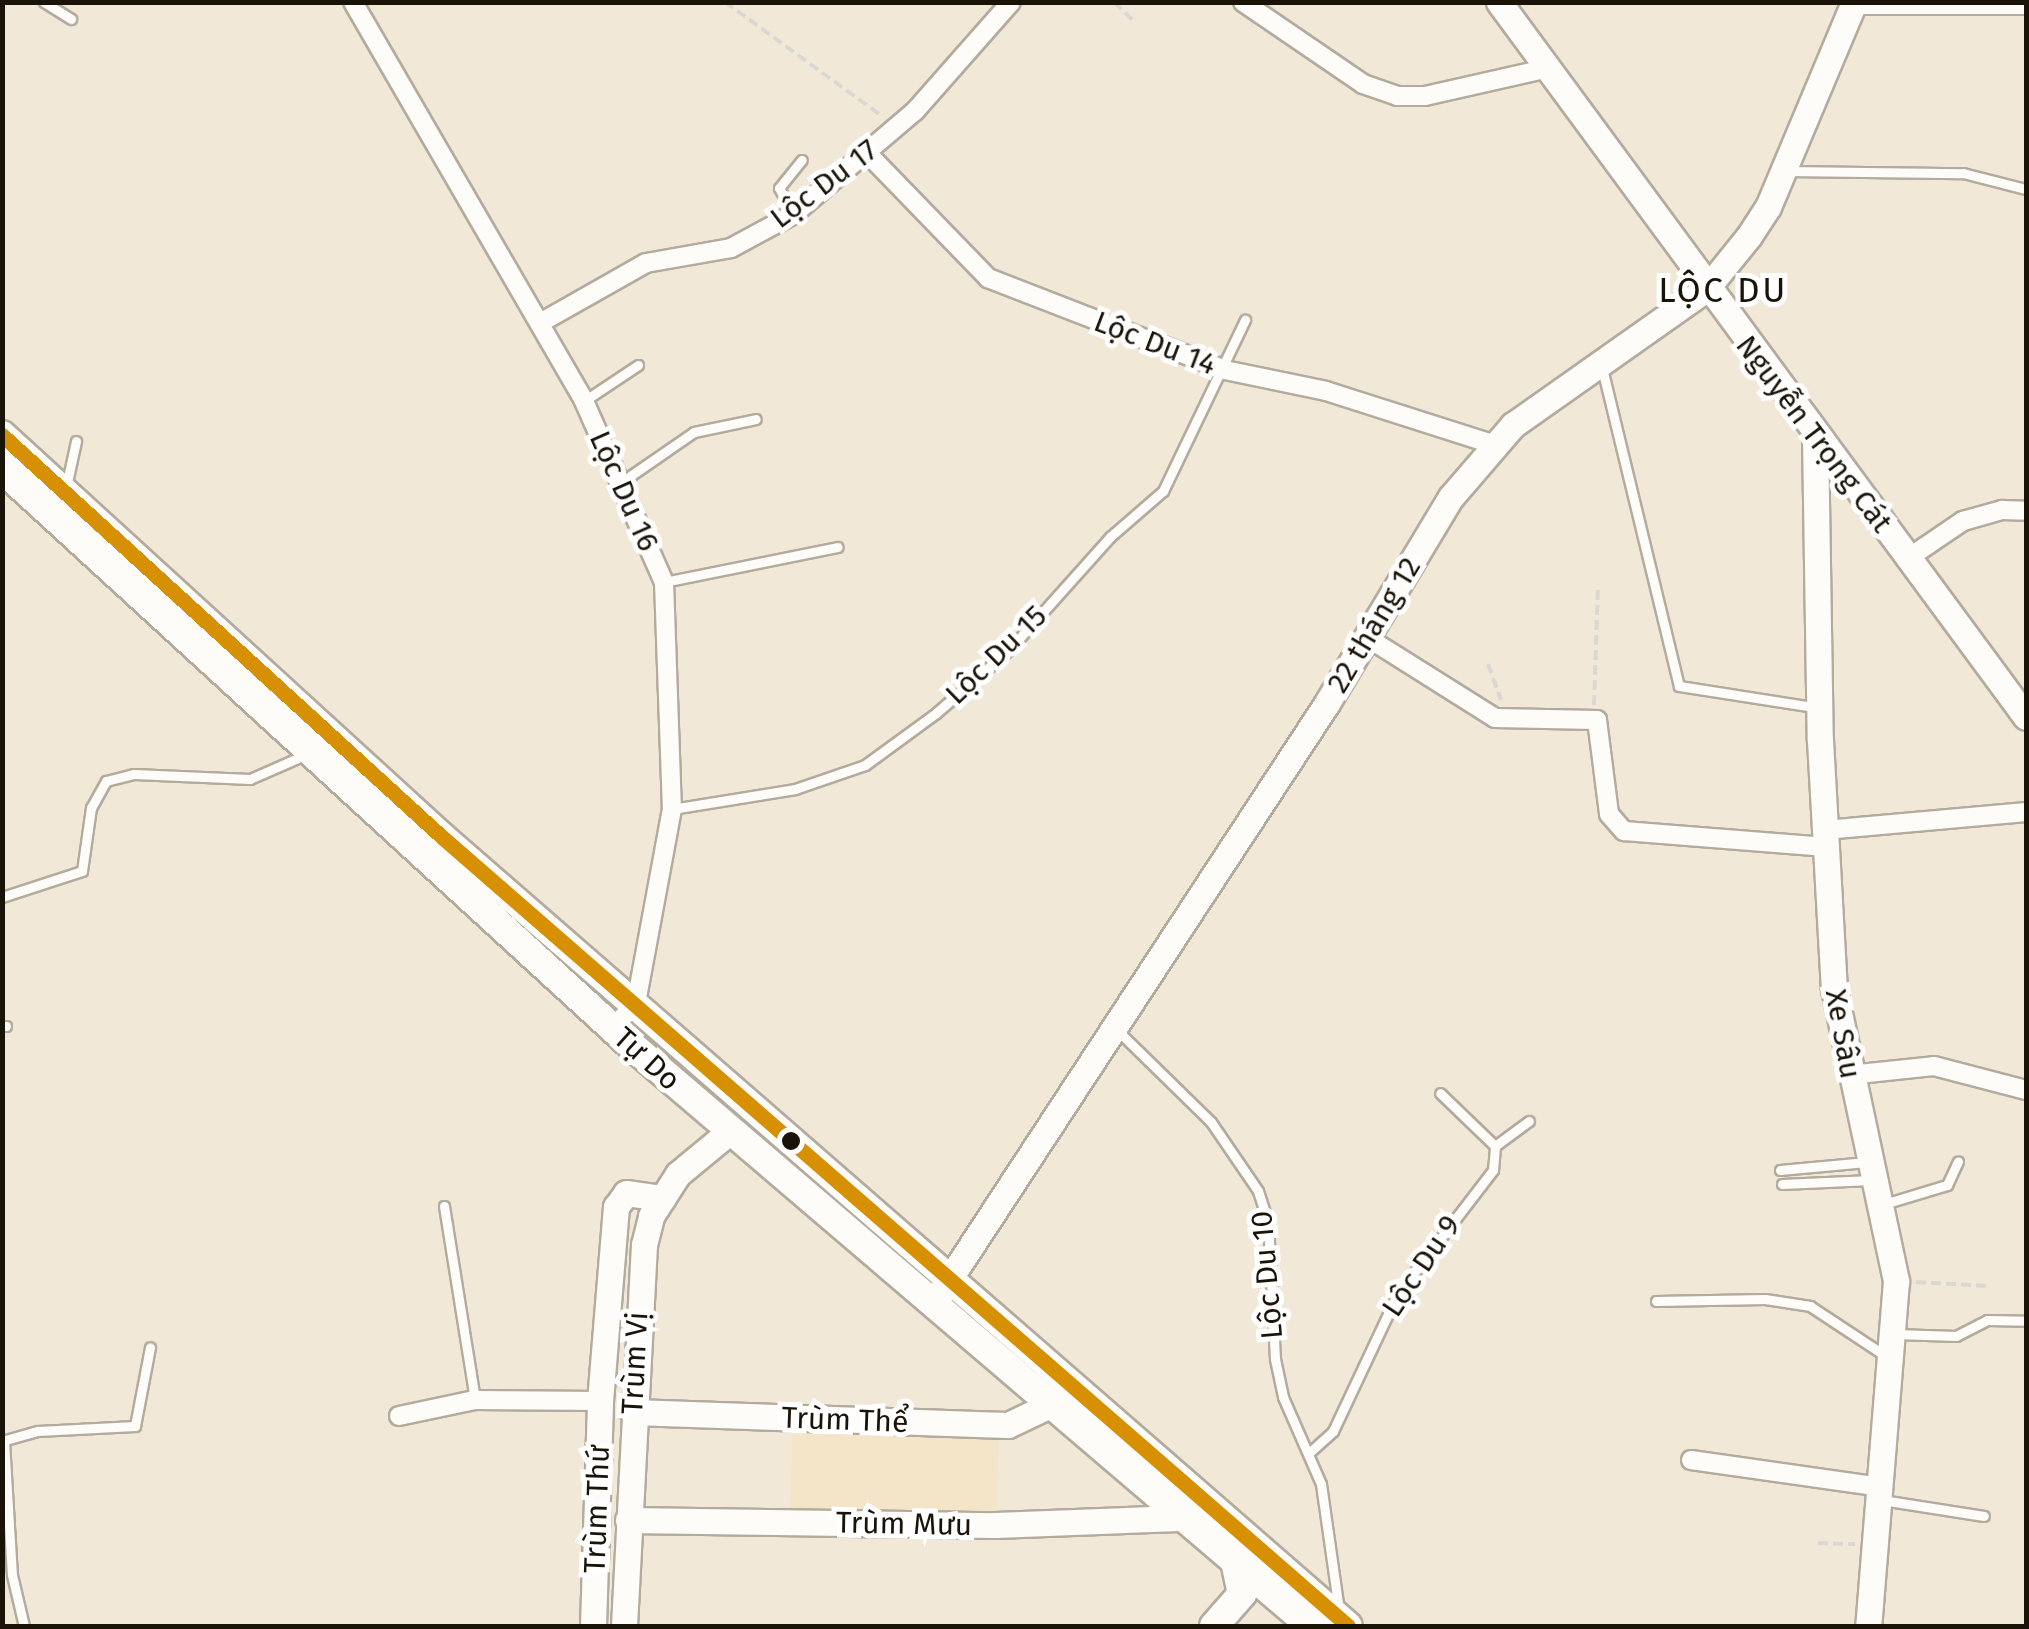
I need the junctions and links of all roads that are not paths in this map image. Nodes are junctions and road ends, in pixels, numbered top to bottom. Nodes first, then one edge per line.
1 (44, 2) edge
2 (353, 2) edge
3 (1244, 2) edge
4 (1498, 2) edge
5 (1007, 4) edge
6 (1851, 6) edge
7 (2026, 9) edge
8 (71, 19) dead end
9 (1549, 68) junction
10 (868, 154) junction
11 (802, 160) dead end
12 (1784, 171) junction
13 (2026, 189) edge
14 (794, 214) junction
15 (1707, 288) junction
16 (1245, 320) dead end
17 (540, 324) junction
18 (638, 365) dead end
19 (1601, 365) junction
20 (1225, 370) junction
21 (584, 400) junction
22 (756, 418) dead end
23 (2, 435) edge
24 (1814, 436) junction
25 (76, 440) dead end
26 (1492, 444) junction
27 (2, 469) edge
28 (620, 482) junction
29 (64, 492) junction
30 (2026, 511) edge
31 (836, 547) dead end
32 (1908, 559) junction
33 (664, 582) junction
34 (1368, 638) junction
35 (1819, 708) junction
36 (2026, 718) edge
37 (310, 752) junction
38 (672, 810) junction
39 (2026, 812) edge
40 (1826, 839) junction
41 (2, 896) edge
42 (636, 1004) junction
43 (1113, 1026) junction
44 (612, 1028) junction
45 (1849, 1075) junction
46 (2026, 1090) edge
47 (1440, 1094) dead end
48 (1529, 1121) dead end
49 (729, 1132) junction
50 (1494, 1146) junction
51 (1958, 1161) dead end
52 (1780, 1170) dead end
53 (1875, 1182) junction
54 (1782, 1184) dead end
55 (663, 1198) junction
56 (444, 1206) dead end
57 (942, 1291) junction
58 (1656, 1302) dead end
59 (2026, 1321) edge
60 (1891, 1346) junction
61 (150, 1347) dead end
62 (475, 1400) junction
63 (600, 1401) junction
64 (1052, 1404) junction
65 (632, 1412) junction
66 (399, 1416) dead end
67 (3, 1442) edge
68 (1310, 1452) junction
69 (1691, 1460) dead end
70 (1880, 1493) junction
71 (1984, 1516) dead end
72 (1180, 1518) junction
73 (628, 1520) junction
74 (1234, 1560) junction
75 (1344, 1623) edge
76 (24, 1626) edge
77 (593, 1626) edge
78 (624, 1626) edge
79 (1214, 1626) edge
80 (1311, 1626) edge
81 (1868, 1626) edge

1 - 8 lane
2 - 17 street, Lộc Du 16
3 - 9 street
4 - 9 street, Nguyễn Trọng Cát
5 - 10 street, Lộc Du 17
6 - 7 lane
6 - 12 street, 22 tháng 12
9 - 15 street, Nguyễn Trọng Cát
10 - 14 street, Lộc Du 17
10 - 20 street, Lộc Du 14
11 - 14 lane
12 - 13 lane
12 - 15 street, 22 tháng 12
14 - 17 street, Lộc Du 17
15 - 19 street, 22 tháng 12
15 - 24 street, Nguyễn Trọng Cát
16 - 20 lane, Lộc Du 15
17 - 21 street, Lộc Du 16
18 - 21 lane
19 - 26 street, 22 tháng 12
19 - 35 lane
20 - 26 street, Lộc Du 14
20 - 38 lane, Lộc Du 15
21 - 28 street, Lộc Du 16
22 - 28 lane
23 - 29 main road, Tự Do
24 - 32 street, Nguyễn Trọng Cát
24 - 35 street, Xe Sâu
25 - 29 lane
26 - 34 street, 22 tháng 12
27 - 37 main road, Tự Do
28 - 33 street, Lộc Du 16
29 - 42 main road, Tự Do
30 - 32 street
31 - 33 lane
32 - 36 street, Nguyễn Trọng Cát
33 - 38 street, Lộc Du 16
34 - 40 street
34 - 43 street, 22 tháng 12
35 - 40 street, Xe Sâu
37 - 41 lane
37 - 44 main road, Tự Do
38 - 42 street, Lộc Du 16
39 - 40 street
40 - 45 street, Xe Sâu
42 - 44 street
42 - 57 main road, Tự Do
43 - 57 street, 22 tháng 12
43 - 68 lane, Lộc Du 10
44 - 49 main road, Tự Do
45 - 46 street
45 - 53 street, Xe Sâu
47 - 50 lane
48 - 50 lane
49 - 55 street, Trùm Vị
49 - 57 main road, Tự Do
50 - 68 lane, Lộc Du 9
51 - 53 lane
52 - 53 lane
53 - 54 lane
53 - 60 street, Xe Sâu
55 - 63 street, Trùm Thứ
55 - 65 street, Trùm Vị
56 - 62 lane
57 - 64 main road, Tự Do
57 - 75 main road, Tự Do
58 - 60 lane
59 - 60 lane
60 - 70 street, Xe Sâu
61 - 67 lane
62 - 63 street
62 - 66 street
63 - 77 street, Trùm Thứ
64 - 65 street, Trùm Thể
64 - 72 main road, Tự Do
65 - 73 street, Trùm Vị
67 - 76 lane
68 - 75 lane, Lộc Du 10
69 - 70 street
70 - 71 lane
70 - 81 street, Xe Sâu
72 - 73 street, Trùm Mưu
72 - 74 main road, Tự Do
73 - 78 street, Trùm Vị
74 - 79 main road
74 - 80 main road, Tự Do

